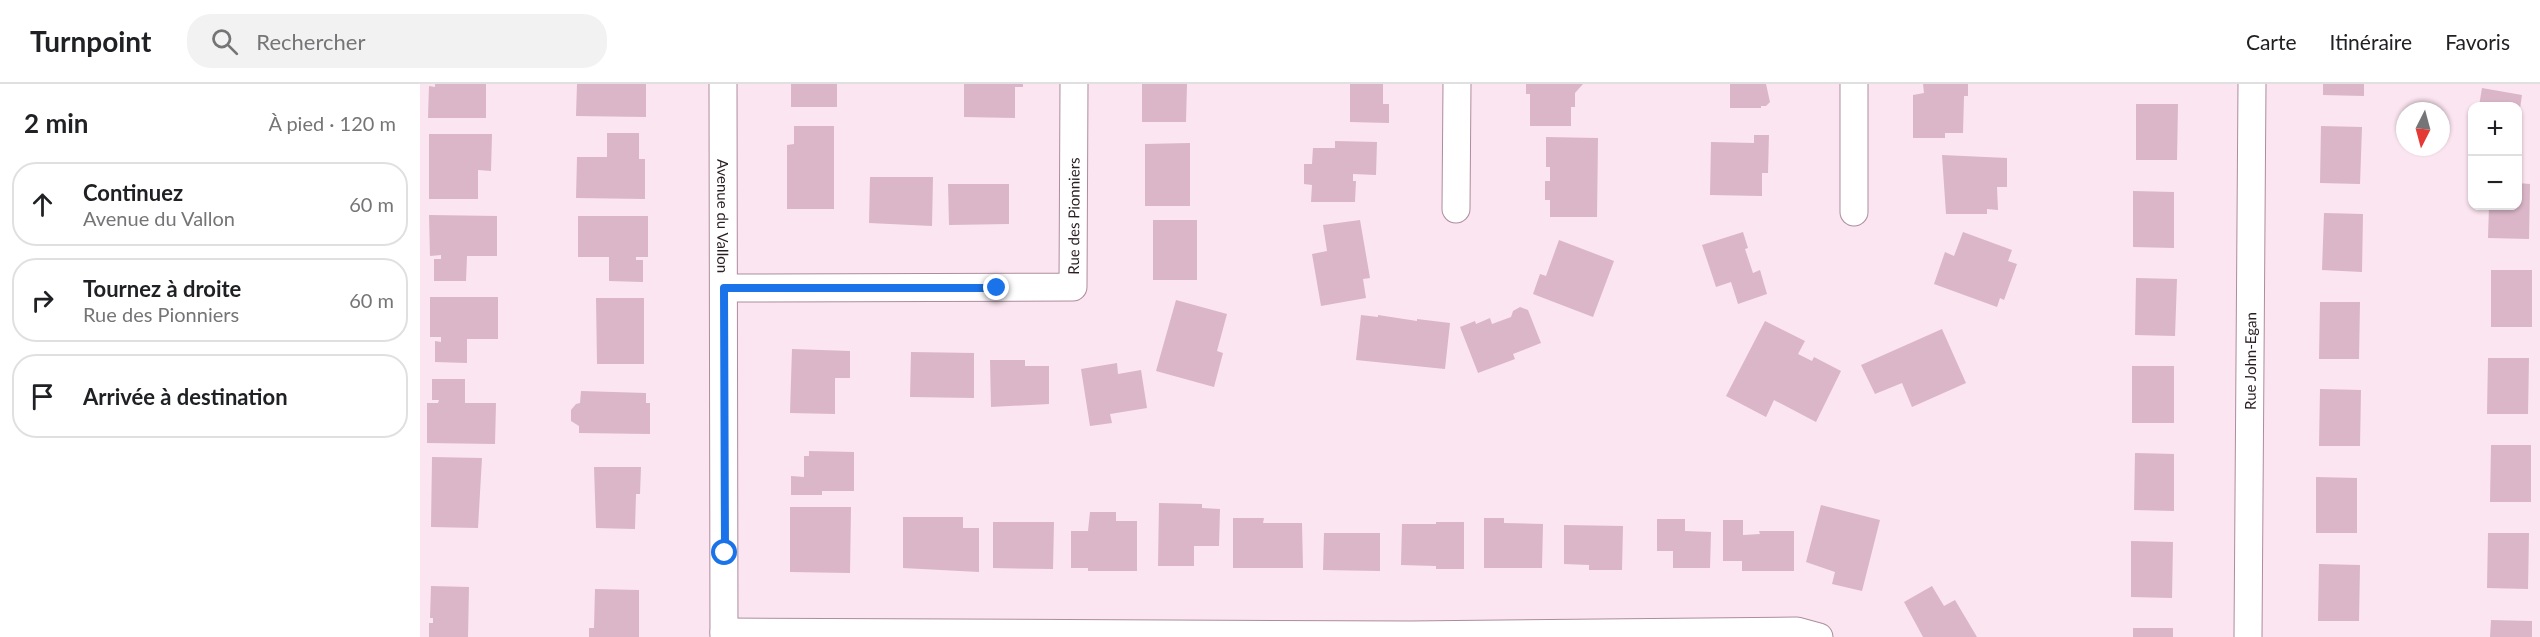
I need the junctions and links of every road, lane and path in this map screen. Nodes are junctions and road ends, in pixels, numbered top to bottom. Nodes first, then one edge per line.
1 (723, 84) edge
2 (1074, 84) edge
3 (1457, 84) edge
4 (1854, 84) edge
5 (2252, 84) edge
6 (1456, 209) dead end
7 (1854, 212) dead end
8 (724, 288) junction
9 (724, 634) edge
10 (1071, 636) edge
11 (1410, 636) edge
12 (1819, 637) edge
13 (2248, 637) edge

1 - 8 street, Avenue du Vallon
2 - 8 street, Rue des Pionniers
3 - 6 street
4 - 7 street
5 - 13 street, Rue John-Egan
8 - 9 street, Avenue du Vallon
9 - 10 street
10 - 11 street
11 - 12 street

